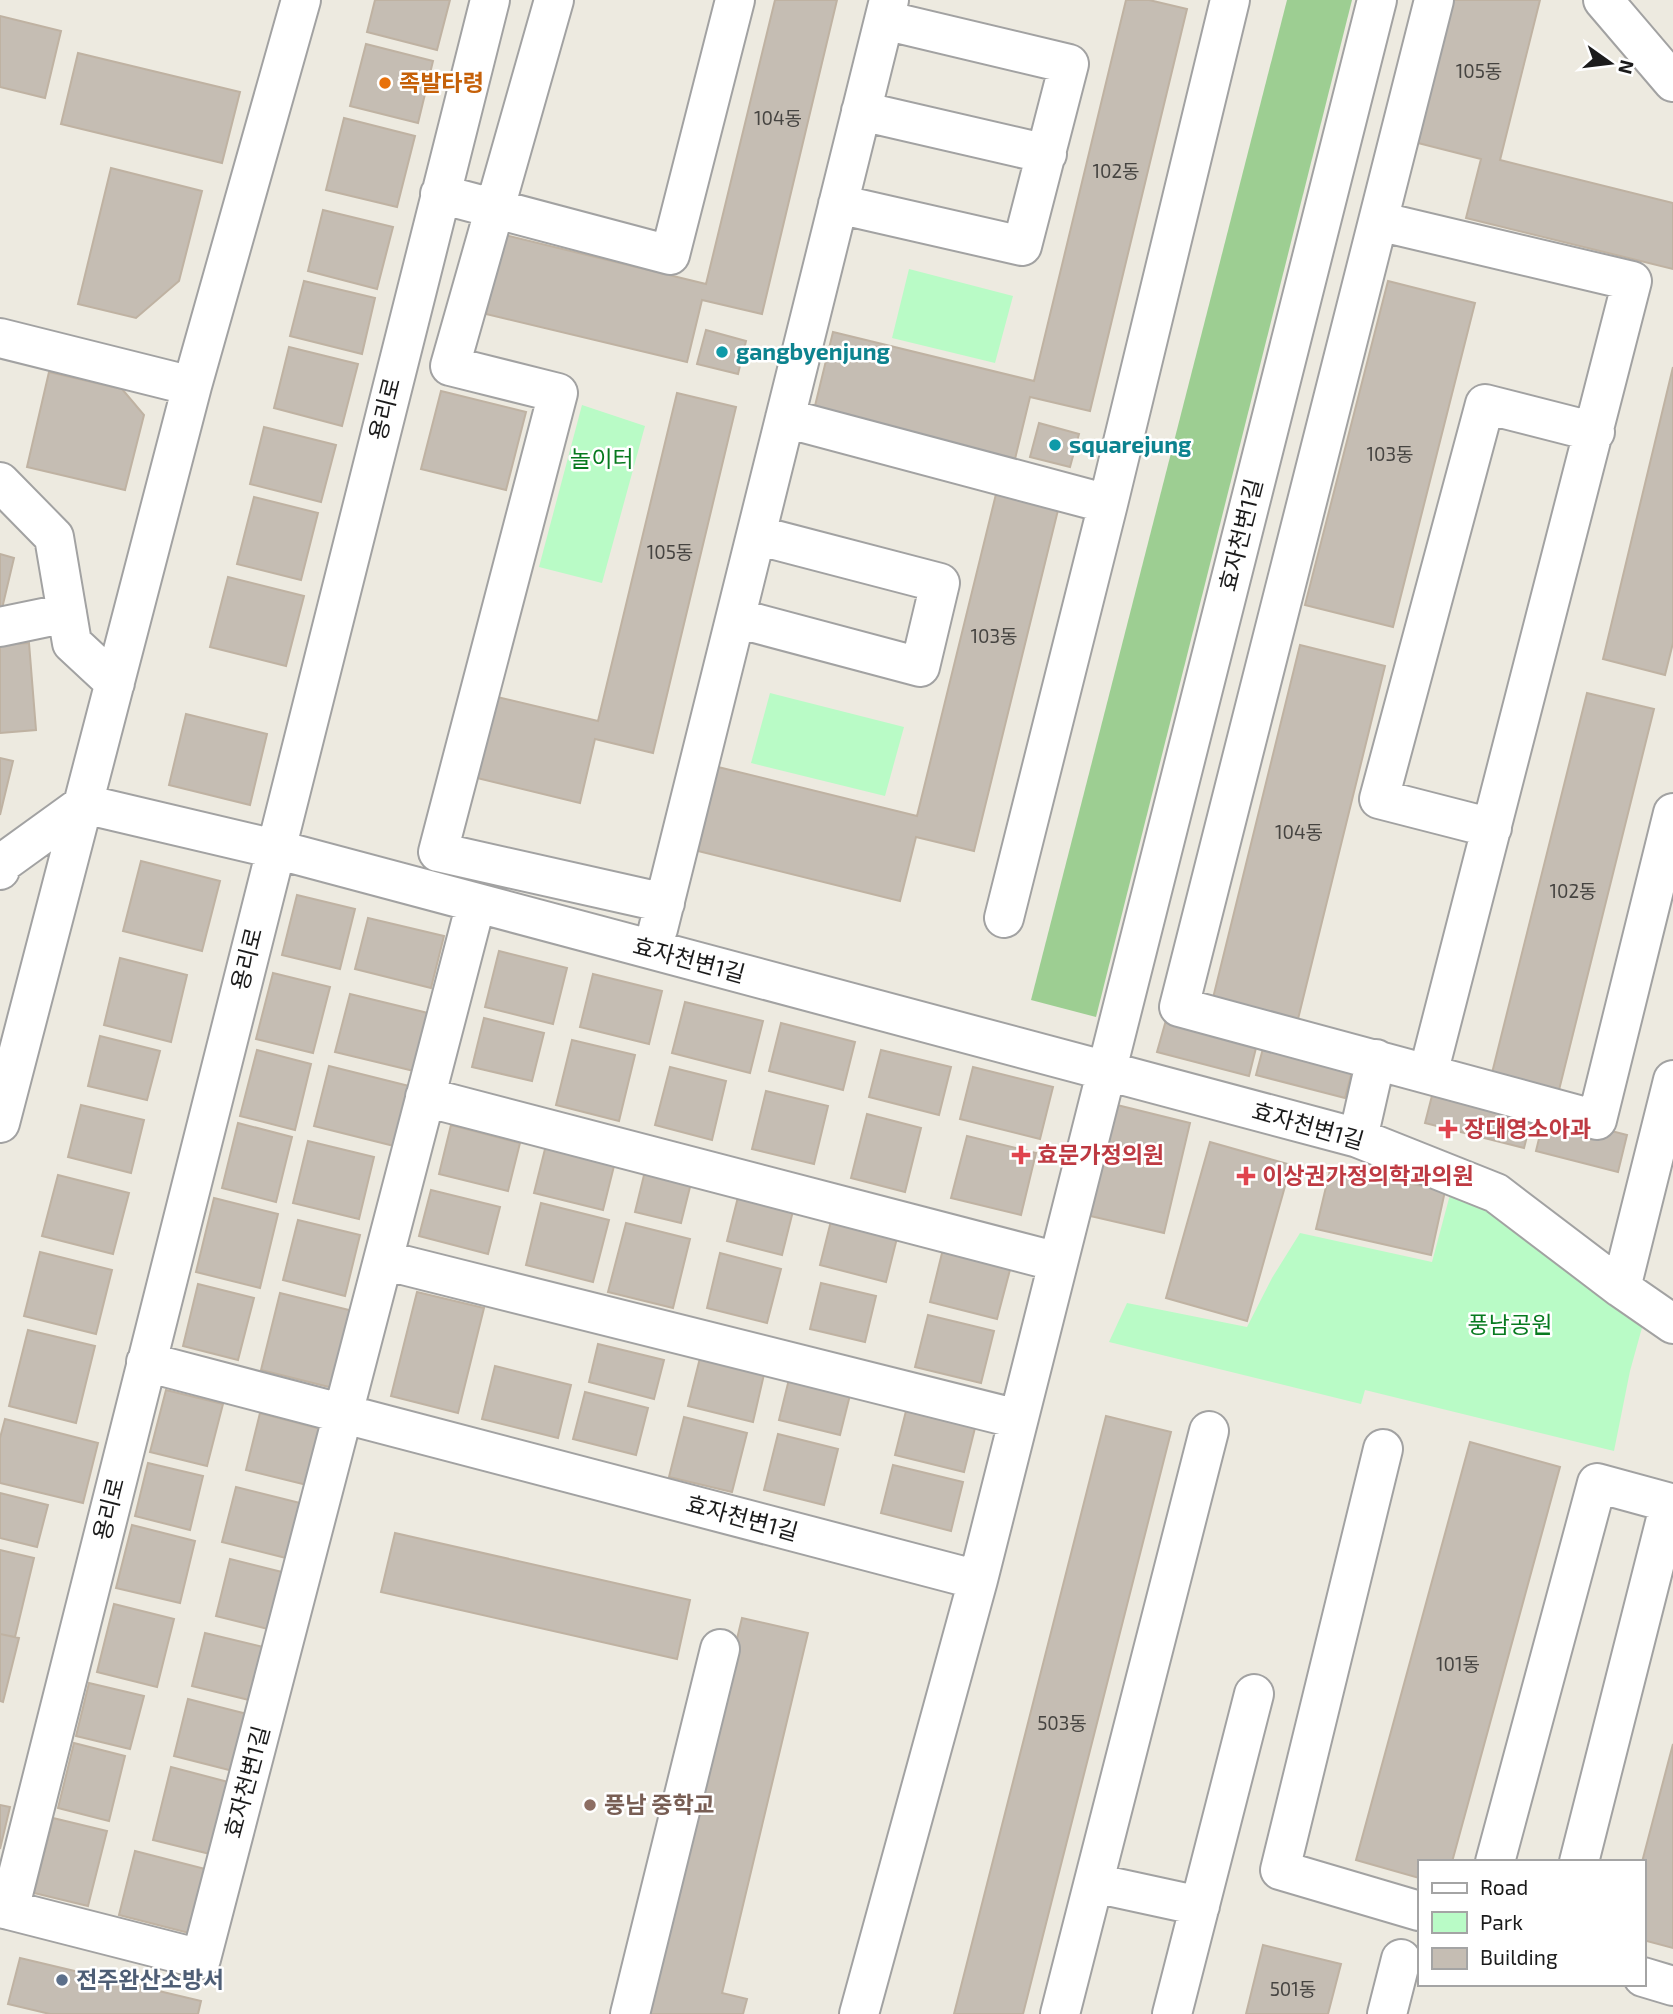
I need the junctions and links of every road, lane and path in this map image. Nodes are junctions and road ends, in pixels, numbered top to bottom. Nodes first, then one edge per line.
1 (301, 0) edge
2 (490, 0) edge
3 (554, 0) edge
4 (735, 0) edge
5 (1230, 0) edge
6 (1377, 0) edge
7 (1434, 0) edge
8 (1603, 0) edge
9 (887, 10) edge
10 (1673, 82) edge
11 (861, 111) junction
12 (1047, 154) junction
13 (439, 194) junction
14 (838, 204) junction
15 (495, 208) junction
16 (1378, 221) junction
17 (0, 338) edge
18 (192, 386) junction
19 (785, 418) junction
20 (1595, 432) junction
21 (0, 482) edge
22 (1108, 503) junction
23 (757, 535) junction
24 (67, 613) junction
25 (736, 618) junction
26 (0, 627) edge
27 (115, 683) junction
28 (84, 804) junction
29 (1673, 813) edge
30 (1492, 828) junction
31 (275, 849) junction
32 (0, 870) edge
33 (476, 903) junction
34 (665, 904) junction
35 (1004, 918) dead end
36 (653, 950) junction
37 (1376, 1059) junction
38 (1105, 1071) junction
39 (1429, 1074) junction
40 (1673, 1080) edge
41 (425, 1097) junction
42 (0, 1124) edge
43 (1358, 1138) junction
44 (383, 1260) junction
45 (1058, 1262) junction
46 (1621, 1288) junction
47 (1673, 1324) edge
48 (146, 1362) junction
49 (343, 1413) junction
50 (1018, 1419) junction
51 (1209, 1431) dead end
52 (1382, 1449) dead end
53 (978, 1580) junction
54 (720, 1649) dead end
55 (1254, 1694) dead end
56 (1496, 1860) edge
57 (1580, 1860) edge
58 (1094, 1883) junction
59 (1200, 1906) junction
60 (5, 1909) edge
61 (1418, 1911) edge
62 (1401, 1959) dead end
63 (1645, 1978) edge
64 (1673, 1986) edge
65 (630, 2014) edge
66 (859, 2014) edge
67 (1060, 2014) edge
68 (1172, 2014) edge
69 (1387, 2014) edge

1 - 18 street
2 - 13 street, 용리로
3 - 15 street
4 - 15 street
5 - 22 street
6 - 38 street, 효자천변1길
7 - 16 street
8 - 10 street
9 - 11 street
9 - 12 street
11 - 12 street
11 - 14 street
12 - 14 street
13 - 15 street
13 - 31 street, 용리로
14 - 19 street
15 - 34 street
16 - 20 street
16 - 37 street
17 - 18 street
18 - 27 street
19 - 22 street
19 - 23 street
20 - 30 street
20 - 30 street
21 - 24 street
22 - 35 street
23 - 25 street
23 - 25 street
24 - 26 street
24 - 27 street
25 - 34 street
27 - 28 street
28 - 31 street, 효자천변1길
28 - 32 street
28 - 42 street
29 - 39 street
30 - 39 street
31 - 33 street, 효자천변1길
31 - 48 street, 용리로
33 - 36 street, 효자천변1길
33 - 41 street, 효자천변1길
34 - 36 street
36 - 38 street, 효자천변1길
37 - 39 street
37 - 43 street
38 - 43 street, 효자천변1길
38 - 45 street, 효자천변1길
40 - 46 street
41 - 44 street, 효자천변1길
41 - 45 street
43 - 46 street, 효자천변1길
44 - 49 street, 효자천변1길
44 - 50 street
45 - 50 street, 효자천변1길
46 - 47 street, 효자천변1길
48 - 49 street, 효자천변1길
48 - 60 street, 용리로
49 - 53 street, 효자천변1길
49 - 60 street, 효자천변1길
50 - 53 street, 효자천변1길
51 - 58 street
52 - 61 street
53 - 66 street, 효자천변1길
54 - 65 street
55 - 59 street
56 - 57 street
58 - 59 street
58 - 67 street
59 - 68 street
62 - 69 street
63 - 64 street

